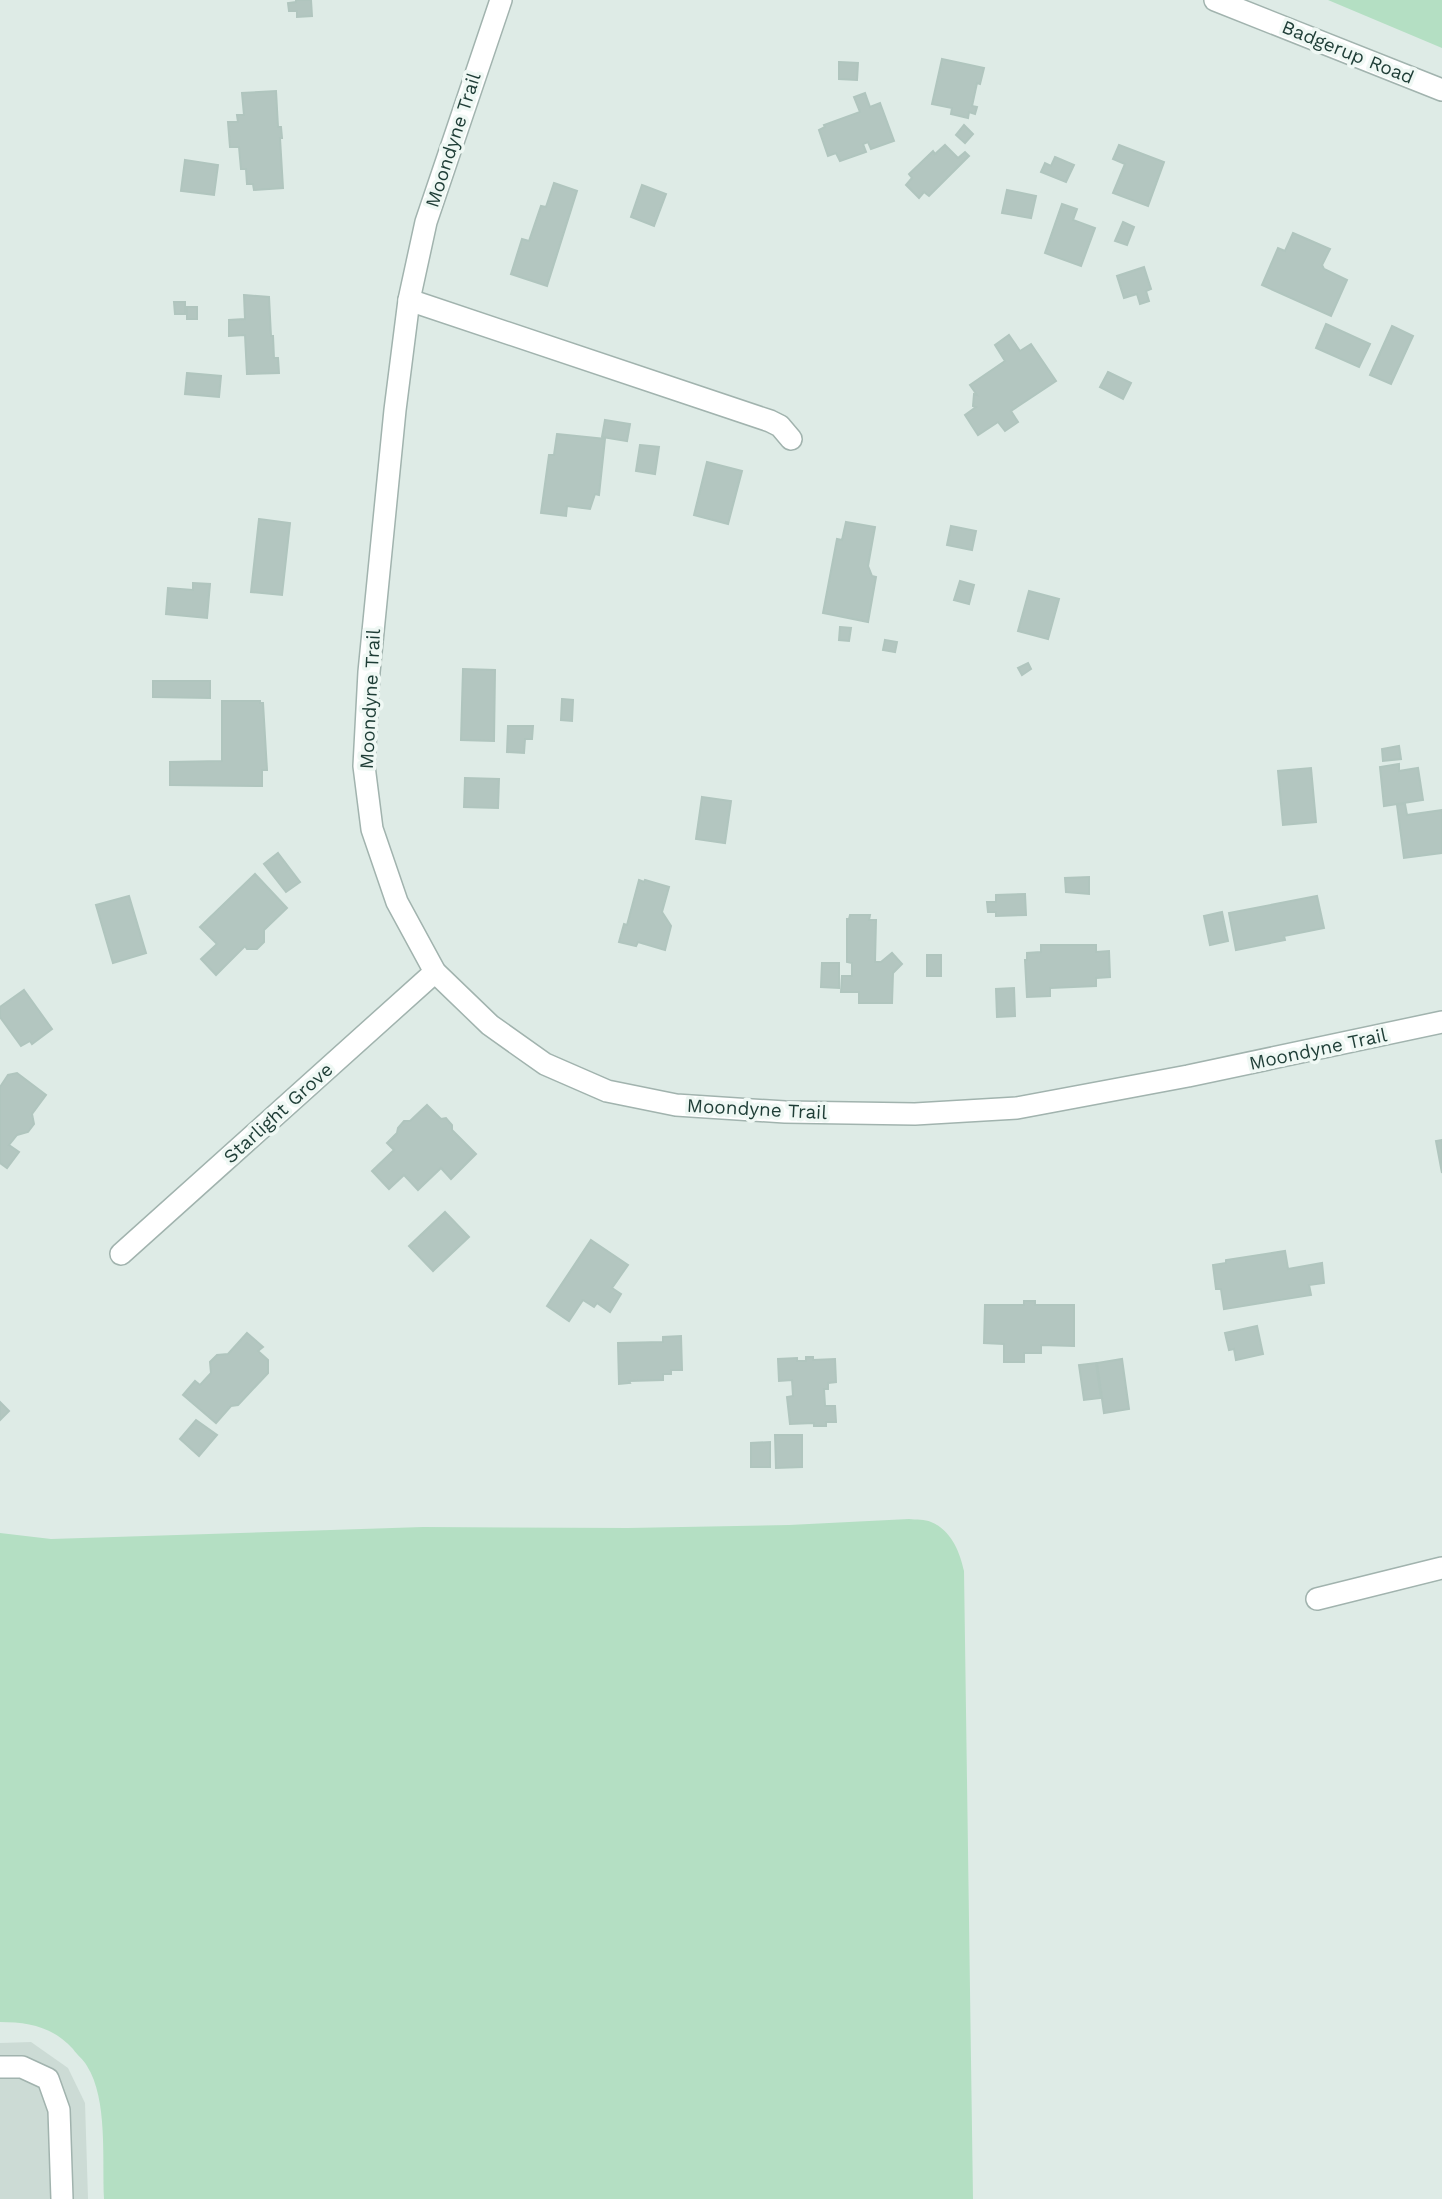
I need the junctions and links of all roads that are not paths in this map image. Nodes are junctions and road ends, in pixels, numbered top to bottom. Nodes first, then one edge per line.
1 (501, 0) edge
2 (1215, 0) edge
3 (1442, 90) edge
4 (409, 300) junction
5 (791, 439) dead end
6 (435, 972) junction
7 (1442, 1022) edge
8 (121, 1254) dead end
9 (1442, 1568) edge
10 (1317, 1599) dead end
11 (0, 2067) edge
12 (62, 2199) edge

1 - 4 street, Moondyne Trail
2 - 3 street, Badgerup Road
4 - 5 street
4 - 6 street, Moondyne Trail
6 - 7 street, Moondyne Trail
6 - 8 street, Starlight Grove
9 - 10 street
11 - 12 street

